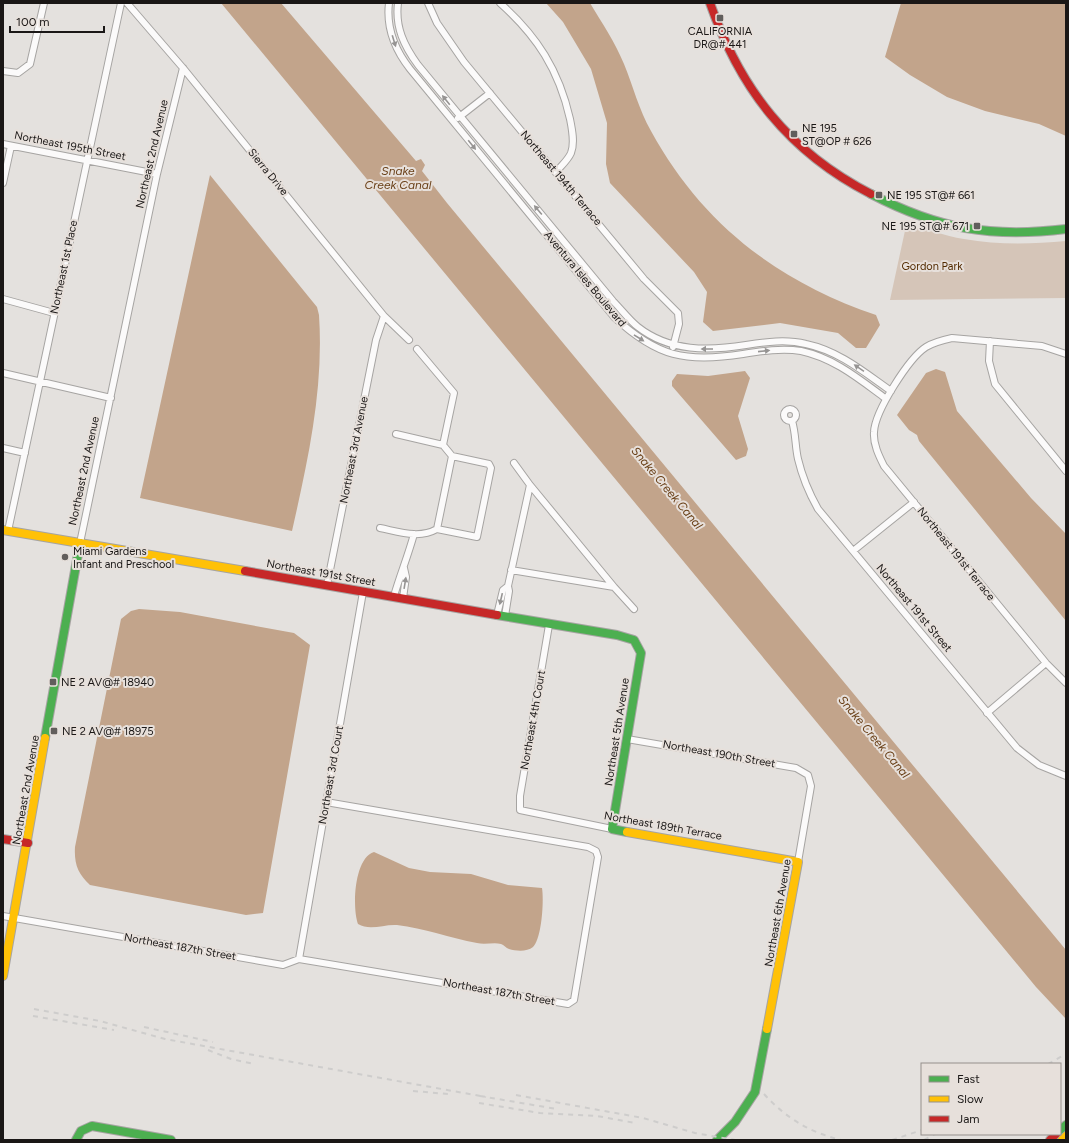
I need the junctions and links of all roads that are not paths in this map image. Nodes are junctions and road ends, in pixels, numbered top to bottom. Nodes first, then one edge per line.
1 (44, 3) edge
2 (121, 3) edge
3 (127, 3) edge
4 (389, 3) edge
5 (398, 3) edge
6 (428, 3) edge
7 (500, 3) edge
8 (710, 3) edge
9 (183, 68) junction
10 (3, 71) edge
11 (490, 93) junction
12 (460, 116) junction
13 (453, 122) junction
14 (3, 144) edge
15 (11, 146) junction
16 (88, 160) junction
17 (556, 172) junction
18 (157, 174) junction
19 (3, 183) edge
20 (1066, 229) edge
21 (3, 299) edge
22 (54, 312) junction
23 (384, 316) junction
24 (409, 340) dead end
25 (990, 341) junction
26 (674, 344) junction
27 (417, 349) dead end
28 (1063, 352) edge
29 (672, 353) junction
30 (3, 373) edge
31 (39, 383) junction
32 (891, 391) junction
33 (111, 398) junction
34 (885, 398) junction
35 (792, 421) dead end
36 (396, 434) dead end
37 (443, 445) junction
38 (3, 448) edge
39 (25, 453) junction
40 (452, 456) junction
41 (514, 463) dead end
42 (1066, 471) edge
43 (530, 485) junction
44 (914, 502) junction
45 (380, 528) dead end
46 (437, 529) junction
47 (6, 530) edge
48 (414, 534) junction
49 (80, 543) junction
50 (853, 551) junction
51 (404, 568) junction
52 (511, 570) junction
53 (328, 585) junction
54 (614, 586) junction
55 (363, 592) junction
56 (394, 596) junction
57 (403, 598) junction
58 (634, 609) dead end
59 (501, 616) junction
60 (549, 625) junction
61 (634, 640) joint
62 (1046, 663) junction
63 (1066, 683) edge
64 (987, 713) junction
65 (627, 738) junction
66 (808, 774) joint
67 (1066, 776) edge
68 (326, 802) junction
69 (525, 812) joint
70 (612, 829) junction
71 (3, 839) edge
72 (28, 843) junction
73 (798, 862) junction
74 (3, 916) edge
75 (14, 918) junction
76 (299, 959) junction
77 (3, 976) edge
78 (1066, 1136) edge
79 (76, 1140) edge
80 (171, 1140) edge
81 (717, 1140) edge
82 (1062, 1140) edge

1 - 10 street
2 - 16 street, Northeast 1st Place
3 - 9 street, Sierra Drive
4 -> 13 street, Aventura Isles Boulevard
12 -> 5 street, Aventura Isles Boulevard
6 - 11 street, Northeast 194th Terrace
7 - 17 street
8 - 20 main road
9 - 18 street, Northeast 2nd Avenue
9 - 23 street, Sierra Drive
11 - 12 street
11 - 17 street, Northeast 194th Terrace
12 - 13 street
26 -> 12 street, Aventura Isles Boulevard
13 -> 29 street, Aventura Isles Boulevard
14 - 15 street, Northeast 195th Street
15 - 16 street, Northeast 195th Street
15 - 19 street
16 - 18 street, Northeast 195th Street
16 - 22 street, Northeast 1st Place
17 - 26 street, Northeast 194th Terrace
18 - 33 street, Northeast 2nd Avenue
21 - 22 street
22 - 31 street, Northeast 1st Place
23 - 24 street, Sierra Drive
23 - 53 street, Northeast 3rd Avenue
25 - 28 street
25 - 32 street
25 - 42 street
26 - 29 street, Northeast 194th Terrace
32 -> 26 street, Aventura Isles Boulevard
27 - 37 street
29 -> 34 street, Aventura Isles Boulevard
30 - 31 street
31 - 33 street
31 - 39 street, Northeast 1st Place
32 - 34 street
33 - 49 street, Northeast 2nd Avenue
34 - 44 street, Northeast 191st Terrace
35 - 50 street, Northeast 191st Street
36 - 37 street
37 - 40 street
38 - 39 street
39 - 47 street, Northeast 1st Place
40 - 46 street
40 - 46 street
41 - 43 street
43 - 52 street
43 - 54 street
44 - 50 street
44 - 62 street, Northeast 191st Terrace
45 - 48 street
46 - 48 street
47 - 49 main road, Northeast 191st Street
48 - 51 street
49 - 53 main road, Northeast 191st Street
49 - 72 main road, Northeast 2nd Avenue
50 - 64 street, Northeast 191st Street
51 - 56 street
57 -> 51 street
52 - 54 street
52 - 59 street
53 - 55 main road, Northeast 191st Street
54 - 58 street
55 - 56 main road, Northeast 191st Street
55 - 68 street, Northeast 3rd Court
56 - 57 main road, Northeast 191st Street
57 - 59 main road, Northeast 191st Street
59 - 60 main road, Northeast 191st Street
60 - 61 main road, Northeast 191st Street
60 - 69 street, Northeast 4th Court
61 - 65 main road, Northeast 5th Avenue
62 - 63 street, Northeast 191st Terrace
62 - 64 street
64 - 67 street, Northeast 191st Street
65 - 66 street, Northeast 190th Street
65 - 70 main road, Northeast 5th Avenue
66 - 73 street, Northeast 6th Avenue
68 - 76 street, Northeast 3rd Court
68 - 76 street, Northeast 187th Street
69 - 70 street, Northeast 189th Terrace
70 - 73 main road, Northeast 189th Terrace
71 - 72 main road
72 - 75 main road, Northeast 2nd Avenue
73 - 81 main road, Northeast 6th Avenue
74 - 75 street, Northeast 187th Street
75 - 76 street, Northeast 187th Street
75 - 77 main road, Northeast 2nd Avenue
78 - 82 main road
79 - 80 main road

